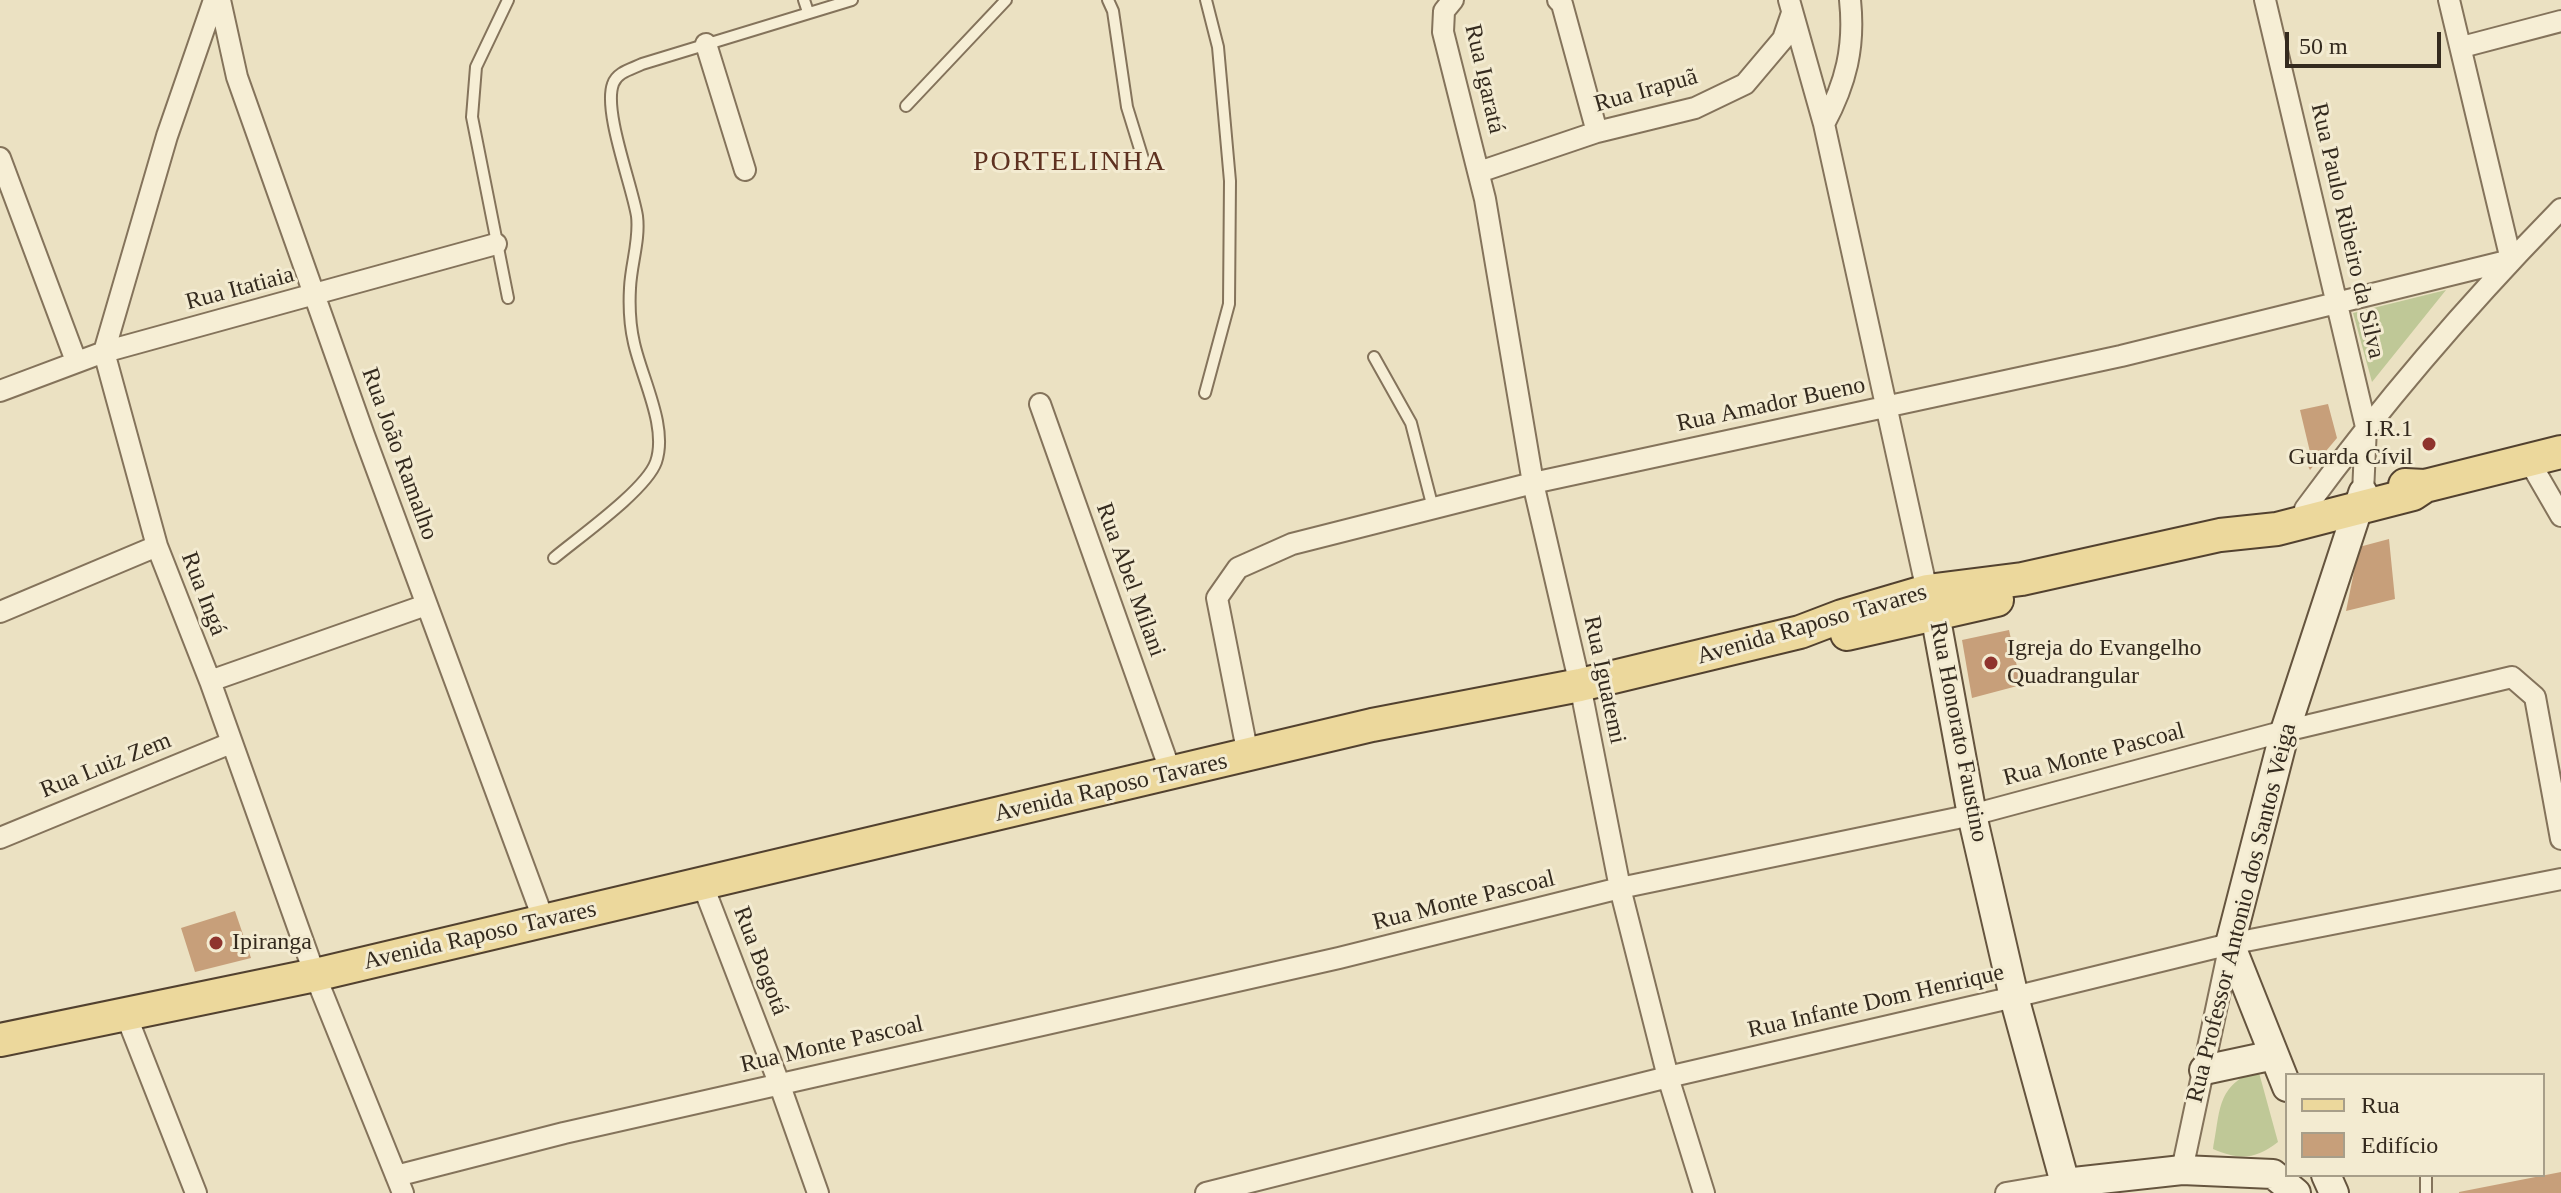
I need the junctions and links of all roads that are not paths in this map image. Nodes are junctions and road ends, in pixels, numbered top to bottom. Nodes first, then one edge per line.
1 (217, 0) edge
2 (508, 0) edge
3 (804, 0) edge
4 (852, 0) edge
5 (1006, 0) edge
6 (1108, 0) edge
7 (1206, 0) edge
8 (1453, 0) edge
9 (1558, 0) edge
10 (1850, 0) edge
11 (2265, 0) edge
12 (2449, 0) edge
13 (1790, 6) edge
14 (808, 12) junction
15 (2561, 21) edge
16 (706, 44) junction
17 (2462, 47) junction
18 (906, 106) dead end
19 (1824, 124) junction
20 (1597, 132) junction
21 (1144, 162) dead end
22 (2, 170) edge
23 (745, 170) dead end
24 (1479, 172) junction
25 (2561, 209) edge
26 (496, 244) junction
27 (2511, 260) junction
28 (316, 295) junction
29 (508, 298) dead end
30 (2337, 302) junction
31 (104, 352) junction
32 (1374, 357) dead end
33 (76, 361) junction
34 (0, 391) edge
35 (1205, 393) dead end
36 (1040, 404) dead end
37 (1885, 407) junction
38 (2366, 427) junction
39 (2561, 452) edge
40 (2528, 459) junction
41 (1533, 483) junction
42 (2360, 500) junction
43 (2305, 509) junction
44 (1434, 510) junction
45 (2561, 516) edge
46 (2220, 535) junction
47 (157, 546) junction
48 (554, 558) dead end
49 (1931, 602) junction
50 (426, 605) junction
51 (0, 612) edge
52 (210, 681) junction
53 (1580, 685) junction
54 (2285, 731) junction
55 (231, 743) junction
56 (1248, 755) junction
57 (1171, 773) junction
58 (1972, 815) junction
59 (0, 838) edge
60 (2561, 839) edge
61 (2561, 879) edge
62 (702, 883) junction
63 (1620, 888) junction
64 (544, 921) junction
65 (2230, 944) junction
66 (315, 975) junction
67 (2014, 997) junction
68 (126, 1015) junction
69 (0, 1040) edge
70 (2274, 1055) junction
71 (2204, 1070) junction
72 (1668, 1077) junction
73 (2285, 1082) edge
74 (779, 1083) junction
75 (2280, 1164) edge
76 (2182, 1170) junction
77 (2065, 1183) junction
78 (400, 1185) edge
79 (196, 1193) edge
80 (818, 1193) edge
81 (1206, 1193) edge
82 (1704, 1193) edge
83 (2006, 1193) edge

1 - 28 street, Rua João Ramalho
1 - 31 street
2 - 26 lane
3 - 14 lane
4 - 14 lane
5 - 18 lane
6 - 21 lane
7 - 35 lane
8 - 24 street, Rua Igaratá
9 - 20 street
10 - 19 street
11 - 30 street, Rua Paulo Ribeiro da Silva
12 - 17 street
13 - 19 street, Rua Honorato Faustino
13 - 20 street, Rua Irapuã
14 - 16 lane
15 - 17 street
16 - 23 street
16 - 48 lane
17 - 27 street
19 - 37 street, Rua Honorato Faustino
20 - 24 street, Rua Irapuã
22 - 33 street
24 - 41 street, Rua Iguatemi
25 - 27 street
26 - 28 street, Rua Itatiaia
26 - 29 lane
27 - 30 street, Rua Amador Bueno
27 - 38 street
28 - 31 street, Rua Itatiaia
28 - 50 street, Rua João Ramalho
30 - 37 street, Rua Amador Bueno
30 - 38 street, Rua Paulo Ribeiro da Silva
31 - 33 street, Rua Itatiaia
31 - 47 street, Rua Ingá
32 - 44 lane
33 - 34 street, Rua Itatiaia
36 - 57 street, Rua Abel Milani
37 - 41 street, Rua Amador Bueno
37 - 49 street, Rua Honorato Faustino
38 - 42 street, Rua Professor Antonio dos Santos Veiga
38 - 43 street
39 - 40 main road
40 - 42 main road
40 - 45 street
41 - 44 street, Rua Amador Bueno
41 - 53 street, Rua Iguatemi
42 - 43 main road
42 - 46 main road
42 - 54 street, Rua Professor Antonio dos Santos Veiga
43 - 46 main road
44 - 56 street, Rua Amador Bueno
46 - 49 main road, Avenida Raposo Tavares
47 - 51 street
47 - 52 street, Rua Ingá
49 - 53 main road, Avenida Raposo Tavares
49 - 58 street, Rua Honorato Faustino
50 - 52 street
50 - 64 street, Rua João Ramalho
52 - 55 street, Rua Ingá
53 - 56 main road, Avenida Raposo Tavares
53 - 63 street, Rua Iguatemi
54 - 58 street, Rua Monte Pascoal
54 - 60 street, Rua Monte Pascoal
54 - 65 street, Rua Professor Antonio dos Santos Veiga
55 - 59 street, Rua Luiz Zem
55 - 66 street, Rua Ingá
56 - 57 main road, Avenida Raposo Tavares
57 - 62 main road, Avenida Raposo Tavares
58 - 63 street, Rua Monte Pascoal
58 - 67 street, Rua Honorato Faustino
61 - 65 street, Rua Infante Dom Henrique
62 - 64 main road, Avenida Raposo Tavares
62 - 74 street, Rua Bogotá
63 - 72 street, Rua Iguatemi
63 - 74 street, Rua Monte Pascoal
64 - 66 main road, Avenida Raposo Tavares
65 - 67 street, Rua Infante Dom Henrique
65 - 70 street
65 - 71 street, Rua Professor Antonio dos Santos Veiga
66 - 68 main road, Avenida Raposo Tavares
66 - 78 street, Rua Ingá
67 - 72 street, Rua Infante Dom Henrique
67 - 77 street, Rua Honorato Faustino
68 - 69 main road, Avenida Raposo Tavares
68 - 79 street
70 - 71 street
70 - 73 street
71 - 76 street, Rua Professor Antonio dos Santos Veiga
72 - 81 street, Rua Infante Dom Henrique
72 - 82 street, Rua Iguatemi
74 - 78 street, Rua Monte Pascoal
74 - 80 street, Rua Bogotá
75 - 76 street
76 - 77 street
77 - 83 street

